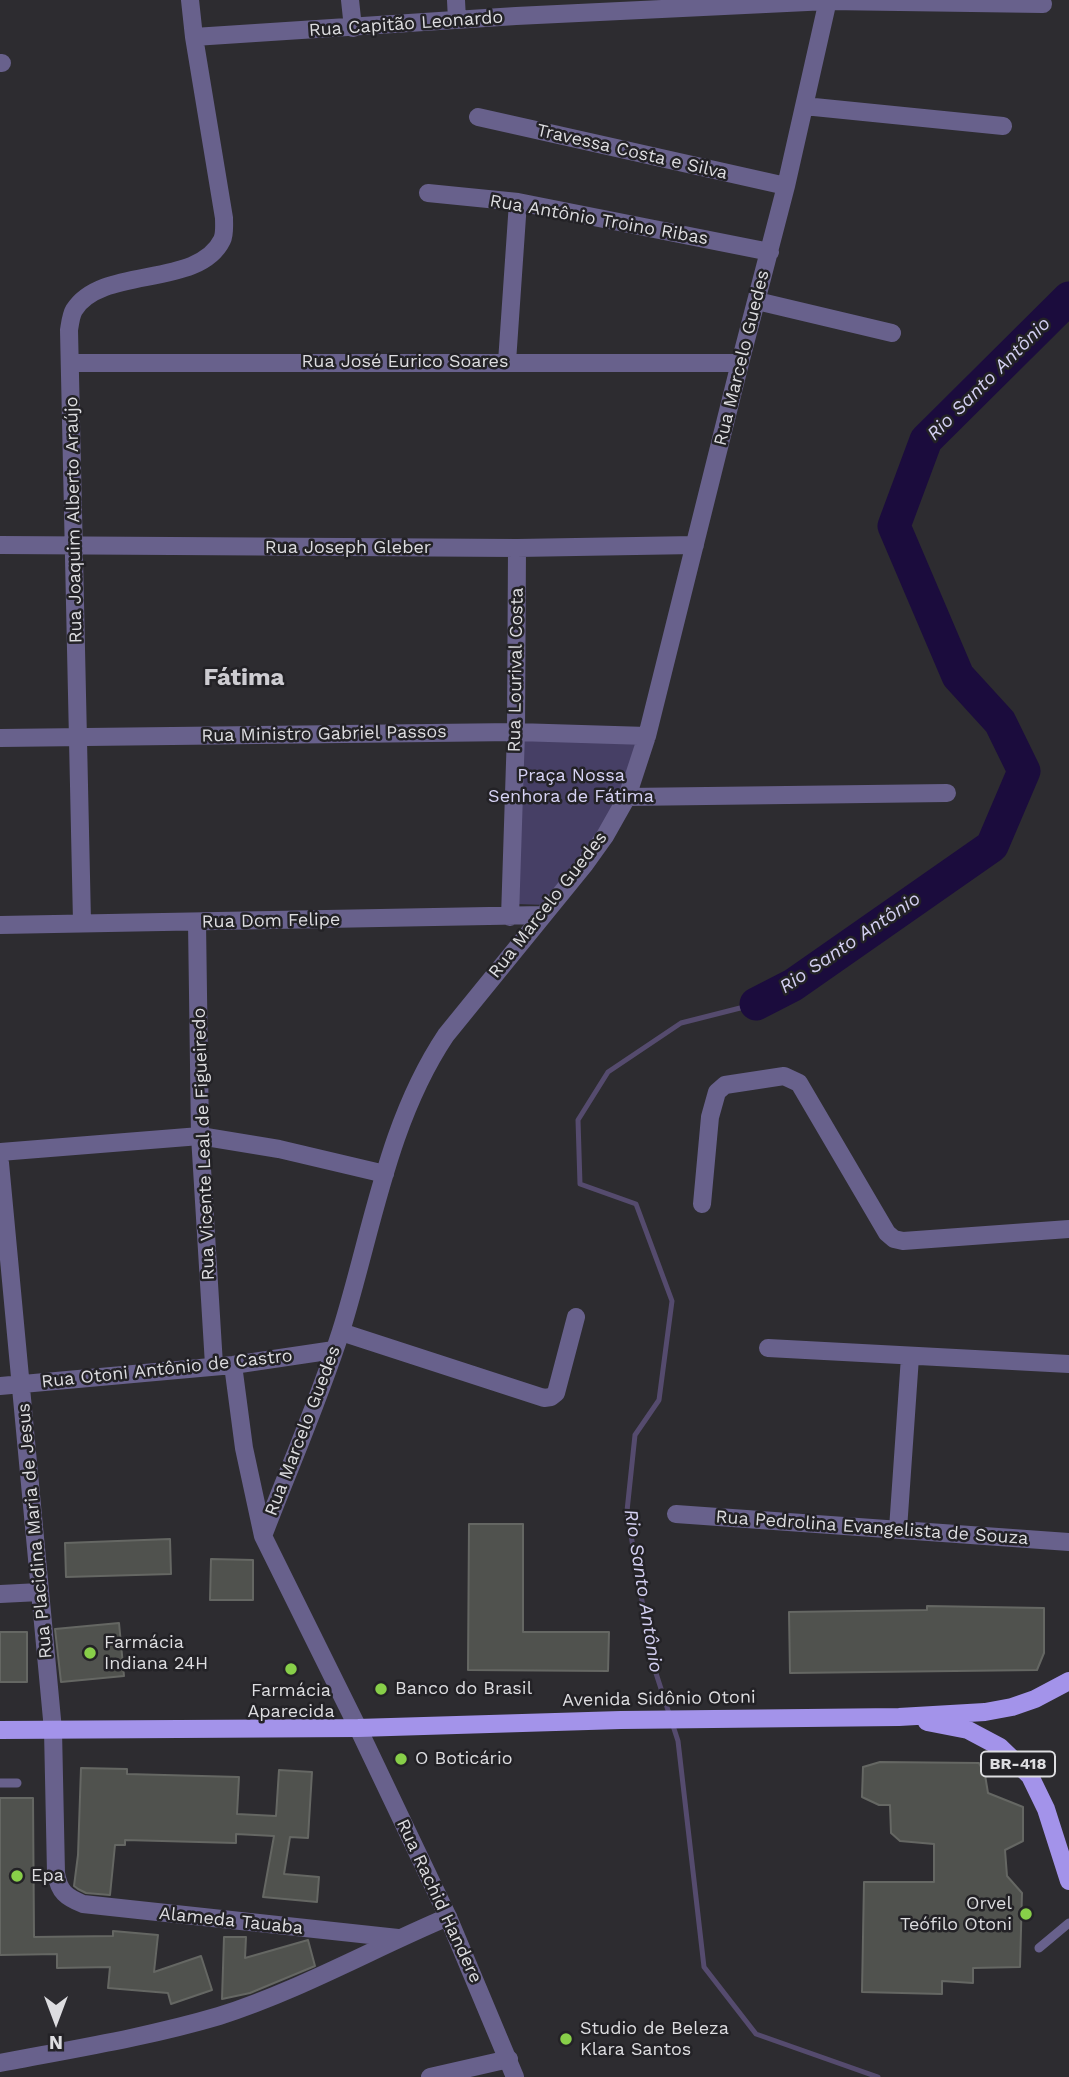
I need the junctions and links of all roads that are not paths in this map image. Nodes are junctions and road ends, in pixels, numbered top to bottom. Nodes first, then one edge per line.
1 (190, 0) edge
2 (350, 0) edge
3 (456, 0) edge
4 (828, 0) edge
5 (1043, 4) dead end
6 (599, 6) edge
7 (516, 8) edge
8 (457, 20) junction
9 (353, 28) junction
10 (194, 37) junction
11 (804, 106) junction
12 (478, 117) dead end
13 (1003, 126) dead end
14 (786, 186) junction
15 (428, 193) dead end
16 (518, 202) junction
17 (770, 252) junction
18 (757, 301) junction
19 (892, 333) dead end
20 (507, 362) junction
21 (71, 363) junction
22 (740, 363) junction
23 (0, 545) edge
24 (695, 545) junction
25 (74, 547) junction
26 (517, 548) junction
27 (516, 732) junction
28 (647, 736) junction
29 (78, 737) junction
30 (0, 738) edge
31 (947, 793) dead end
32 (627, 796) junction
33 (543, 915) junction
34 (510, 917) junction
35 (82, 922) junction
36 (197, 922) junction
37 (0, 925) edge
38 (200, 1136) junction
39 (0, 1152) edge
40 (0, 1163) edge
41 (385, 1174) junction
42 (702, 1204) dead end
43 (1069, 1229) edge
44 (576, 1317) dead end
45 (341, 1332) junction
46 (768, 1348) dead end
47 (334, 1350) junction
48 (910, 1357) junction
49 (1069, 1364) edge
50 (233, 1365) junction
51 (214, 1366) junction
52 (21, 1384) junction
53 (0, 1386) edge
54 (676, 1514) dead end
55 (898, 1529) junction
56 (263, 1536) junction
57 (1069, 1542) edge
58 (40, 1592) junction
59 (0, 1594) edge
60 (1069, 1681) edge
61 (899, 1717) junction
62 (358, 1728) junction
63 (0, 1730) edge
64 (52, 1730) junction
65 (0, 1783) edge
66 (16, 1783) dead end
67 (1069, 1881) edge
68 (66, 1897) joint
69 (448, 1917) junction
70 (1069, 1923) edge
71 (398, 1938) junction
72 (1039, 1948) dead end
73 (509, 2059) junction
74 (0, 2063) edge
75 (430, 2077) edge
76 (515, 2077) edge

1 - 10 street
2 - 9 street
3 - 8 street
4 - 5 street, Rua Capitão Leonardo
4 - 6 street, Rua Capitão Leonardo
4 - 11 street, Rua Marcelo Guedes
6 - 7 street, Rua Capitão Leonardo
7 - 8 street, Rua Capitão Leonardo
8 - 9 street, Rua Capitão Leonardo
9 - 10 street, Rua Capitão Leonardo
10 - 21 street, Rua Joaquim Alberto Araújo
11 - 13 street
11 - 14 street, Rua Marcelo Guedes
12 - 14 street, Travessa Costa e Silva
14 - 17 street, Rua Marcelo Guedes
15 - 16 street, Rua Antônio Troino Ribas
16 - 17 street, Rua Antônio Troino Ribas
16 - 20 street
17 - 18 street, Rua Marcelo Guedes
18 - 19 street
18 - 22 street, Rua Marcelo Guedes
20 - 21 street, Rua José Eurico Soares
20 - 22 street, Rua José Eurico Soares
21 - 25 street, Rua Joaquim Alberto Araújo
22 - 24 street, Rua Marcelo Guedes
23 - 25 street, Rua Joseph Gleber
24 - 26 street, Rua Joseph Gleber
24 - 28 street, Rua Marcelo Guedes
25 - 26 street, Rua Joseph Gleber
25 - 29 street, Rua Joaquim Alberto Araújo
26 - 27 street, Rua Lourival Costa
27 - 28 street, Rua Ministro Gabriel Passos
27 - 29 street, Rua Ministro Gabriel Passos
27 - 34 street, Rua Lourival Costa
28 - 32 street, Rua Marcelo Guedes
29 - 30 street, Rua Ministro Gabriel Passos
29 - 35 street, Rua Joaquim Alberto Araújo
31 - 32 street
32 - 33 street, Rua Marcelo Guedes
33 - 34 street, Rua Dom Felipe
33 - 41 street, Rua Marcelo Guedes
34 - 36 street, Rua Dom Felipe
35 - 36 street, Rua Dom Felipe
35 - 37 street, Rua Dom Felipe
36 - 38 street, Rua Vicente Leal de Figueiredo
38 - 39 street
38 - 41 street
38 - 51 street, Rua Vicente Leal de Figueiredo
40 - 52 street, Rua Placidina Maria de Jesus
41 - 45 street, Rua Marcelo Guedes
42 - 43 street
44 - 45 street
45 - 47 street, Rua Marcelo Guedes
46 - 48 street
47 - 50 street, Rua Otoni Antônio de Castro
47 - 56 street, Rua Marcelo Guedes
48 - 49 street
48 - 55 street
50 - 51 street, Rua Otoni Antônio de Castro
50 - 56 street
51 - 52 street, Rua Otoni Antônio de Castro
52 - 53 street, Rua Otoni Antônio de Castro
52 - 58 street, Rua Placidina Maria de Jesus
54 - 55 street, Rua Pedrolina Evangelista de Souza
55 - 57 street, Rua Pedrolina Evangelista de Souza
56 - 62 street, Rua Marcelo Guedes
58 - 59 street
58 - 64 street, Rua Placidina Maria de Jesus
60 - 61 main road, BR-418
61 - 62 main road, Avenida Sidônio Otoni / BR-418
61 - 67 main road, BR-418
62 - 64 main road, Avenida Sidônio Otoni
62 - 69 street, Rua Rachid Handere
63 - 64 main road, Avenida Sidônio Otoni
64 - 68 street, Rua Placidina Maria de Jesus
65 - 66 lane
68 - 71 street, Alameda Tauaba
69 - 71 street
69 - 73 street, Rua Rachid Handere
70 - 72 lane
71 - 74 street
73 - 75 street
73 - 76 street, Rua Rachid Handere

